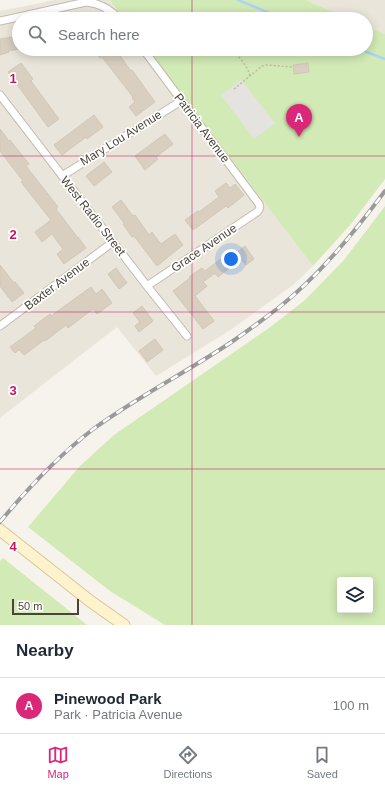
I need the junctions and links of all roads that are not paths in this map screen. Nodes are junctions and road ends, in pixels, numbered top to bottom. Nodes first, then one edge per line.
1 (39, 12) edge
2 (113, 12) edge
3 (12, 18) edge
4 (0, 21) edge
5 (148, 56) edge
6 (0, 96) edge
7 (181, 101) junction
8 (62, 176) junction
9 (260, 208) joint
10 (113, 242) junction
11 (147, 286) junction
12 (0, 325) edge
13 (187, 336) dead end
14 (0, 530) edge
15 (124, 625) edge

1 - 2 street
3 - 4 street
5 - 7 street, Patricia Avenue
6 - 8 street, West Radio Street
7 - 8 street, Mary Lou Avenue
7 - 9 street, Patricia Avenue
8 - 10 street, West Radio Street
9 - 11 street, Grace Avenue
10 - 11 street, West Radio Street
10 - 12 street, Baxter Avenue
11 - 13 street, West Radio Street
14 - 15 street

